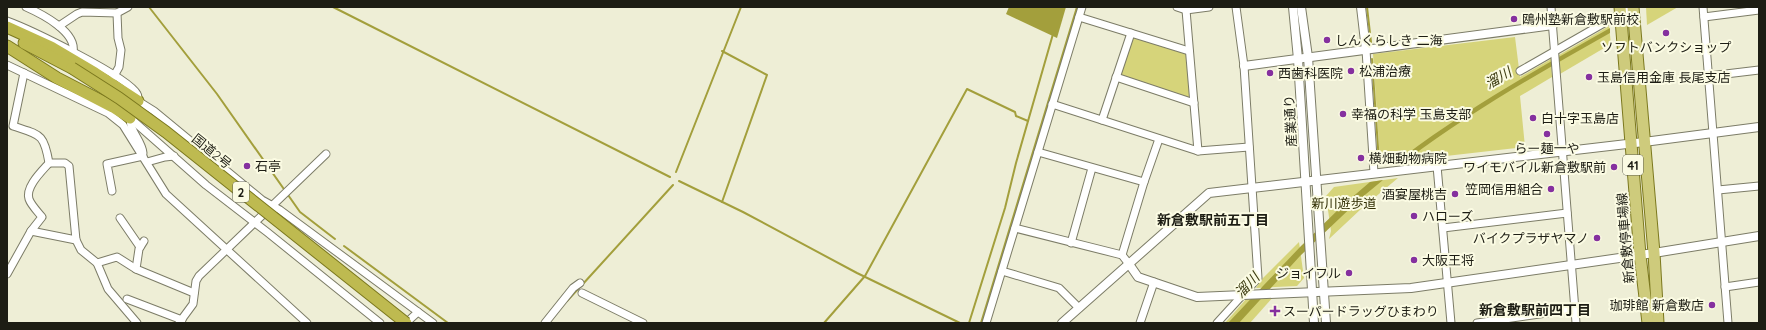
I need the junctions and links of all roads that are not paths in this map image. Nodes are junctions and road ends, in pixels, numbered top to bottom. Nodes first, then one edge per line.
1 (26, 7) edge
2 (128, 7) edge
3 (1082, 7) edge
4 (1177, 7) edge
5 (1209, 7) edge
6 (1236, 7) edge
7 (1293, 7) edge
8 (1300, 7) edge
9 (1361, 7) edge
10 (1551, 7) edge
11 (1632, 7) edge
12 (1703, 7) edge
13 (1186, 10) junction
14 (1621, 10) edge
15 (1759, 10) edge
16 (117, 13) junction
17 (1079, 17) junction
18 (1704, 17) junction
19 (7, 20) edge
20 (1553, 25) junction
21 (58, 26) junction
22 (7, 27) edge
23 (1131, 33) junction
24 (7, 35) edge
25 (7, 46) edge
26 (1366, 50) junction
27 (1190, 51) junction
28 (73, 52) junction
29 (1555, 54) junction
30 (1308, 57) junction
31 (1298, 59) junction
32 (7, 65) edge
33 (1244, 66) junction
34 (1759, 70) edge
35 (1520, 71) dead end
36 (24, 73) junction
37 (114, 76) junction
38 (1709, 76) junction
39 (1116, 77) junction
40 (138, 101) junction
41 (1194, 103) junction
42 (1052, 104) junction
43 (130, 118) junction
44 (1102, 120) junction
45 (13, 126) junction
46 (1759, 127) edge
47 (7, 132) edge
48 (1713, 133) junction
49 (1159, 139) junction
50 (1644, 142) junction
51 (1631, 144) junction
52 (1249, 147) junction
53 (1198, 151) junction
54 (1562, 151) junction
55 (1038, 152) junction
56 (326, 154) dead end
57 (143, 156) junction
58 (174, 156) junction
59 (147, 162) junction
60 (49, 163) junction
61 (1437, 166) junction
62 (1092, 168) junction
63 (1374, 173) junction
64 (1316, 181) junction
65 (1144, 182) junction
66 (1305, 182) junction
67 (1759, 186) edge
68 (1252, 188) junction
69 (1718, 190) junction
70 (112, 191) dead end
71 (273, 206) junction
72 (1567, 213) junction
73 (120, 218) dead end
74 (255, 223) junction
75 (1016, 228) junction
76 (1443, 228) junction
77 (31, 230) junction
78 (1759, 236) edge
79 (76, 240) junction
80 (1722, 241) junction
81 (1071, 242) junction
82 (227, 250) junction
83 (1654, 253) junction
84 (1122, 255) junction
85 (1640, 255) junction
86 (97, 263) junction
87 (1129, 264) junction
88 (1572, 264) junction
89 (136, 269) junction
90 (1002, 271) junction
91 (7, 274) edge
92 (1154, 282) junction
93 (1447, 282) junction
94 (1759, 282) edge
95 (580, 283) dead end
96 (1725, 287) junction
97 (1325, 291) junction
98 (1312, 292) junction
99 (194, 293) junction
100 (582, 293) dead end
101 (1247, 294) junction
102 (127, 299) dead end
103 (1079, 308) junction
104 (1575, 309) junction
105 (418, 312) junction
106 (181, 321) edge
107 (137, 323) edge
108 (307, 323) edge
109 (380, 323) edge
110 (406, 323) edge
111 (433, 323) edge
112 (544, 323) edge
113 (643, 323) edge
114 (986, 323) edge
115 (1062, 323) edge
116 (1140, 323) edge
117 (1217, 323) edge
118 (1314, 323) edge
119 (1326, 323) edge
120 (1451, 323) edge
121 (1477, 323) edge
122 (1576, 323) edge
123 (1648, 323) edge
124 (1658, 323) edge
125 (1728, 323) edge

1 - 21 street
2 - 16 street
3 - 17 street
4 - 13 street
5 - 13 street
6 - 33 street
7 - 31 street, 産業通り
8 - 30 street, 産業通り
9 - 26 street
10 - 20 street
11 - 14 street
11 - 50 main road, 新倉敷停車場線 / 41
12 - 18 street
13 - 27 street
14 - 29 street
14 - 51 main road, 新倉敷停車場線 / 41
15 - 18 street
16 - 21 street
16 - 37 street
17 - 23 street
17 - 42 street
18 - 38 street
19 - 28 street
20 - 26 street
20 - 29 street
21 - 28 street
22 - 40 highway
23 - 27 street
23 - 39 street
24 - 110 highway, 国道2号 / 2, bridge
25 - 43 highway
26 - 30 street
26 - 63 street
27 - 41 street
28 - 37 street
29 - 35 street
29 - 54 street
30 - 31 street
30 - 64 street, 産業通り
31 - 33 street
31 - 66 street, 産業通り
32 - 36 street
33 - 52 street
34 - 38 street
36 - 45 street
36 - 57 street
37 - 40 street
38 - 48 street
39 - 41 street
39 - 44 street
40 - 43 street
40 - 71 street
41 - 53 street
42 - 44 street
42 - 55 street
43 - 57 street
43 - 58 street
44 - 49 street
45 - 47 street
45 - 60 street
46 - 48 street
48 - 50 street
48 - 69 street
49 - 53 street
49 - 65 street
50 - 51 street
50 - 83 main road, 新倉敷停車場線 / 41
51 - 54 street
51 - 85 main road, 新倉敷停車場線 / 41
52 - 53 street
52 - 68 street
54 - 61 street
54 - 72 street
55 - 62 street
55 - 75 street
56 - 71 street
57 - 59 street
57 - 70 street
58 - 59 street
58 - 74 street
59 - 82 street
60 - 77 street
60 - 79 street
61 - 63 street
61 - 76 street
62 - 65 street
62 - 81 street
63 - 64 street
64 - 66 street
64 - 97 street, 産業通り
65 - 84 street
66 - 68 street
66 - 98 street, 産業通り
67 - 69 street
68 - 87 street
68 - 101 street
69 - 80 street
71 - 74 street
71 - 105 street
72 - 76 street
72 - 88 street
73 - 89 street
74 - 82 street
74 - 109 street
75 - 81 street
75 - 90 street
76 - 93 street
77 - 79 street
77 - 91 street
78 - 80 street
79 - 86 street
80 - 83 street
80 - 96 street
81 - 84 street
82 - 99 street
82 - 108 street
83 - 85 street
83 - 124 main road, 新倉敷停車場線 / 41
84 - 87 street
85 - 88 street
85 - 123 main road, 新倉敷停車場線 / 41
86 - 89 street
86 - 107 street
87 - 92 street
87 - 103 street
88 - 93 street
88 - 104 street
89 - 99 street
90 - 103 street
90 - 114 street
92 - 101 street
92 - 116 street
93 - 97 street
93 - 120 street
94 - 96 street
95 - 112 street
96 - 125 street
97 - 98 street
97 - 119 street
98 - 101 street
98 - 118 street
99 - 106 street
100 - 113 street
101 - 117 street
102 - 106 street
103 - 115 street
104 - 121 street
104 - 122 street
105 - 110 street
105 - 111 street

